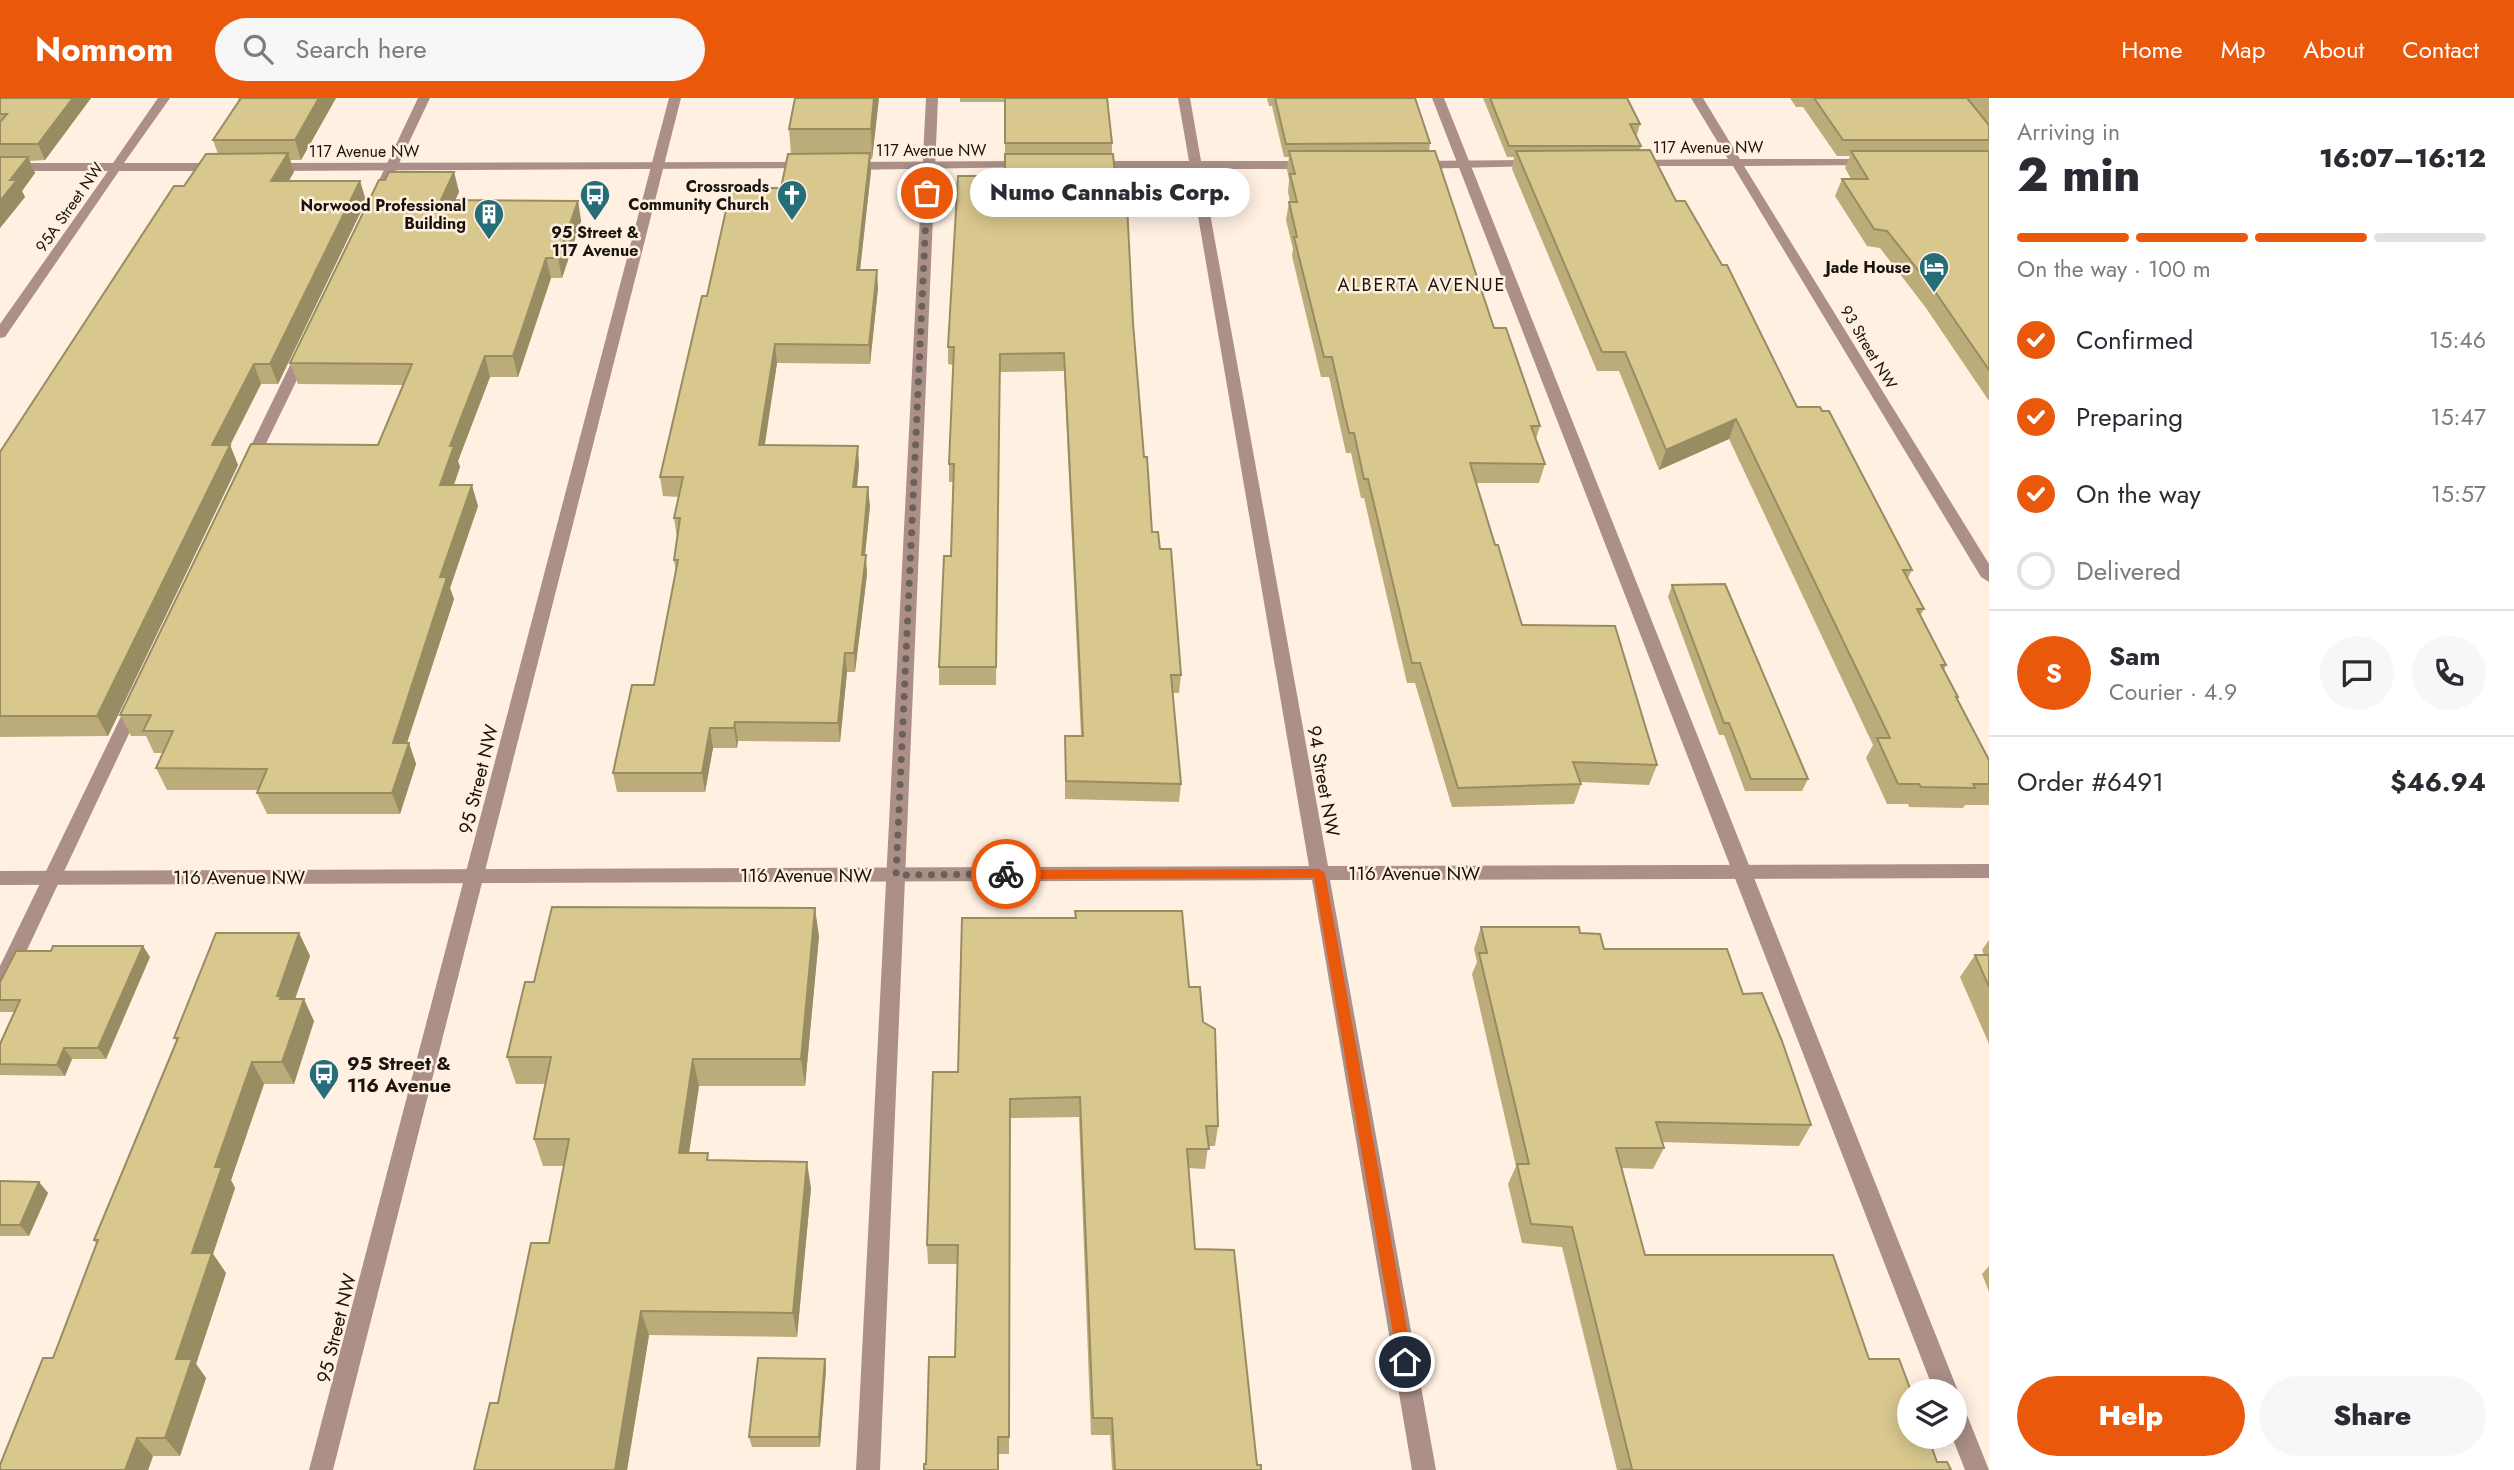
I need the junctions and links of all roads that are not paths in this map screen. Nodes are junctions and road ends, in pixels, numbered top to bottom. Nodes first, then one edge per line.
1 (164, 98) edge
2 (424, 98) edge
3 (675, 98) edge
4 (932, 98) edge
5 (1184, 98) edge
6 (1438, 98) edge
7 (1698, 98) edge
8 (1883, 162) edge
9 (1737, 163) junction
10 (1196, 164) junction
11 (1545, 164) edge
12 (1627, 164) edge
13 (658, 165) junction
14 (1035, 165) edge
15 (1076, 165) edge
16 (1316, 165) edge
17 (1410, 165) edge
18 (1463, 165) junction
19 (820, 166) edge
20 (834, 166) edge
21 (929, 166) junction
22 (0, 167) edge
23 (116, 167) junction
24 (227, 167) edge
25 (254, 167) edge
26 (392, 167) junction
27 (374, 204) edge
28 (0, 334) edge
29 (309, 341) edge
30 (243, 478) edge
31 (1989, 578) edge
32 (141, 691) edge
33 (1989, 871) edge
34 (1742, 872) junction
35 (1319, 873) junction
36 (475, 875) junction
37 (896, 875) junction
38 (0, 878) edge
39 (52, 878) junction
40 (0, 986) edge
41 (1941, 1379) edge
42 (1967, 1444) edge
43 (321, 1470) edge
44 (868, 1470) edge
45 (1424, 1470) edge
46 (1977, 1470) edge

1 - 23 street, 95A Street NW
2 - 26 street
3 - 13 street, 95 Street NW
4 - 21 street
5 - 10 street, 94 Street NW
6 - 18 street
7 - 9 street, 93 Street NW
8 - 9 street, 117 Avenue NW
9 - 12 street, 117 Avenue NW
9 - 31 street, 93 Street NW
10 - 15 street
10 - 16 street
10 - 35 street, 94 Street NW
11 - 18 street
13 - 19 street, 117 Avenue NW
13 - 26 street, 117 Avenue NW
13 - 36 street, 95 Street NW
14 - 21 street, 117 Avenue NW
17 - 18 street
18 - 34 street
20 - 21 street, 117 Avenue NW
21 - 37 street
22 - 23 street
23 - 24 street
23 - 28 street, 95A Street NW
25 - 26 street, 117 Avenue NW
26 - 27 street
29 - 30 street
32 - 39 street
33 - 34 street, 116 Avenue NW
34 - 35 street, 116 Avenue NW
34 - 41 street
35 - 37 street, 116 Avenue NW
35 - 45 street, 94 Street NW
36 - 37 street, 116 Avenue NW
36 - 39 street, 116 Avenue NW
36 - 43 street, 95 Street NW
37 - 44 street
38 - 39 street, 116 Avenue NW
39 - 40 street
42 - 46 street

